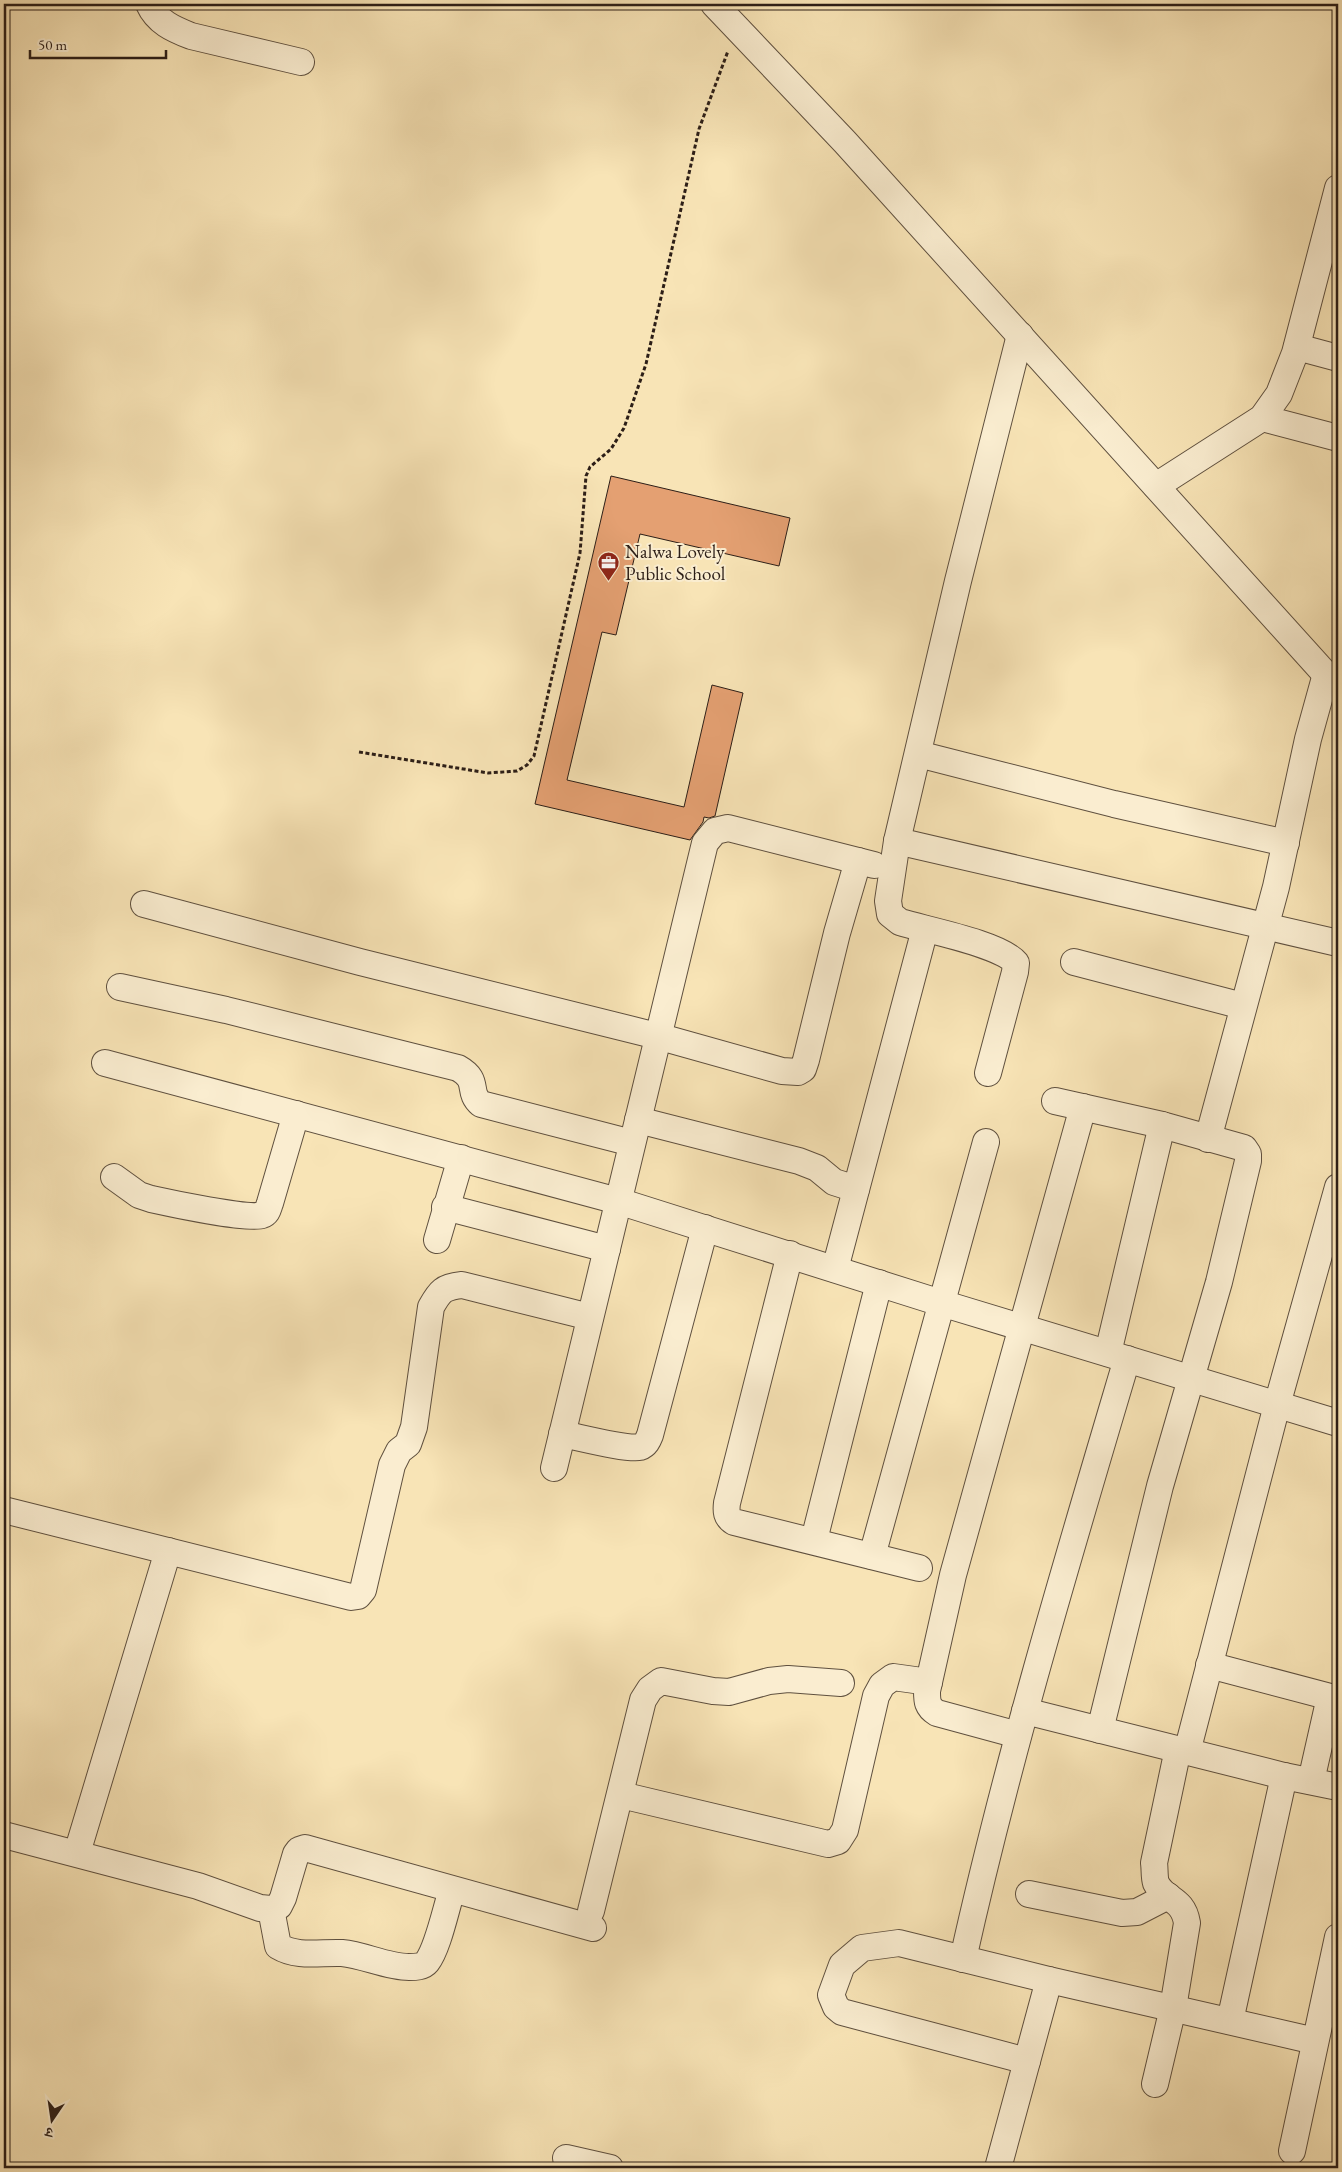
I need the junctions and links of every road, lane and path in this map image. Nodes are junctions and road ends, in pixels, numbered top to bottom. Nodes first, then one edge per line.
1 (149, 4) edge
2 (714, 4) edge
3 (736, 29) junction
4 (301, 62) dead end
5 (1338, 188) edge
6 (1328, 270) edge
7 (1020, 335) junction
8 (1297, 347) junction
9 (1338, 358) edge
10 (1262, 418) junction
11 (1338, 438) edge
12 (1156, 486) junction
13 (1332, 681) edge
14 (359, 752) dead end
15 (918, 754) junction
16 (897, 841) junction
17 (1286, 843) junction
18 (858, 861) junction
19 (892, 869) junction
20 (144, 904) dead end
21 (1265, 927) junction
22 (925, 930) junction
23 (1338, 943) edge
24 (1074, 962) dead end
25 (120, 987) dead end
26 (1243, 1006) junction
27 (658, 1036) junction
28 (105, 1063) dead end
29 (988, 1073) dead end
30 (1055, 1101) dead end
31 (1083, 1107) junction
32 (296, 1114) junction
33 (1162, 1125) junction
34 (635, 1132) junction
35 (1208, 1138) junction
36 (986, 1142) dead end
37 (461, 1158) junction
38 (114, 1177) dead end
39 (1338, 1187) edge
40 (856, 1189) junction
41 (618, 1200) junction
42 (445, 1207) junction
43 (705, 1228) junction
44 (437, 1240) dead end
45 (607, 1249) junction
46 (790, 1254) junction
47 (835, 1269) junction
48 (879, 1282) junction
49 (941, 1303) junction
50 (590, 1317) junction
51 (1021, 1326) junction
52 (1118, 1356) junction
53 (1191, 1379) junction
54 (1277, 1406) junction
55 (1338, 1423) edge
56 (562, 1434) junction
57 (554, 1468) dead end
58 (4, 1510) edge
59 (814, 1540) junction
60 (168, 1551) junction
61 (872, 1556) junction
62 (919, 1568) dead end
63 (1209, 1665) junction
64 (929, 1682) junction
65 (841, 1683) dead end
66 (1334, 1698) edge
67 (1021, 1723) junction
68 (1100, 1730) junction
69 (1182, 1750) junction
70 (1284, 1776) junction
71 (1310, 1781) junction
72 (1338, 1787) edge
73 (621, 1795) junction
74 (4, 1835) edge
75 (77, 1853) junction
76 (452, 1890) junction
77 (1029, 1894) dead end
78 (1168, 1896) junction
79 (271, 1909) junction
80 (1338, 1937) edge
81 (963, 1959) junction
82 (1049, 1980) junction
83 (1173, 2008) junction
84 (1230, 2021) junction
85 (1315, 2040) junction
86 (1027, 2061) junction
87 (1155, 2084) dead end
88 (1292, 2151) dead end
89 (566, 2158) dead end
90 (610, 2168) edge
91 (998, 2168) edge

1 - 4 street
2 - 3 street
3 - 7 street
3 - 14 path
5 - 6 street
6 - 8 street
7 - 12 street
7 - 15 street
8 - 9 street
8 - 10 street
10 - 11 street
10 - 12 street
12 - 13 street
13 - 17 street
15 - 16 street
15 - 17 street
16 - 19 street
16 - 21 street
17 - 21 street
18 - 19 street
18 - 27 street
18 - 27 street
19 - 22 street
20 - 27 street
21 - 23 street
21 - 26 street
22 - 29 street
22 - 40 street
24 - 26 street
25 - 34 street
26 - 35 street
27 - 34 street
28 - 32 street
30 - 31 street
31 - 33 street
31 - 51 street
32 - 37 street
32 - 38 street
33 - 35 street
33 - 52 street
34 - 40 street
34 - 41 street
35 - 53 street
36 - 49 street
37 - 41 street
37 - 42 street
39 - 54 street
40 - 47 street
41 - 43 street
41 - 45 street
42 - 44 street
42 - 45 street
43 - 46 street
43 - 56 street
45 - 50 street
46 - 47 street
46 - 59 street
47 - 48 street
48 - 49 street
48 - 59 street
49 - 51 street
49 - 61 street
50 - 56 street
50 - 60 street
51 - 52 street
51 - 64 street
52 - 53 street
52 - 67 street
53 - 54 street
53 - 68 street
54 - 55 street
54 - 63 street
56 - 57 street
58 - 60 street
59 - 61 street
60 - 75 street
61 - 62 street
63 - 66 street
63 - 69 street
64 - 67 street
64 - 73 street
65 - 73 street
66 - 71 street
67 - 68 street
67 - 81 street
68 - 69 street
69 - 70 street
69 - 78 street
70 - 71 street
70 - 84 street
71 - 72 street
73 - 76 street
74 - 75 street
75 - 79 street
76 - 79 street
76 - 79 street
77 - 78 street
78 - 83 street
80 - 85 street
81 - 82 street
81 - 86 street
82 - 83 street
82 - 86 street
83 - 84 street
83 - 87 street
84 - 85 street
85 - 88 street
86 - 91 street
89 - 90 street

